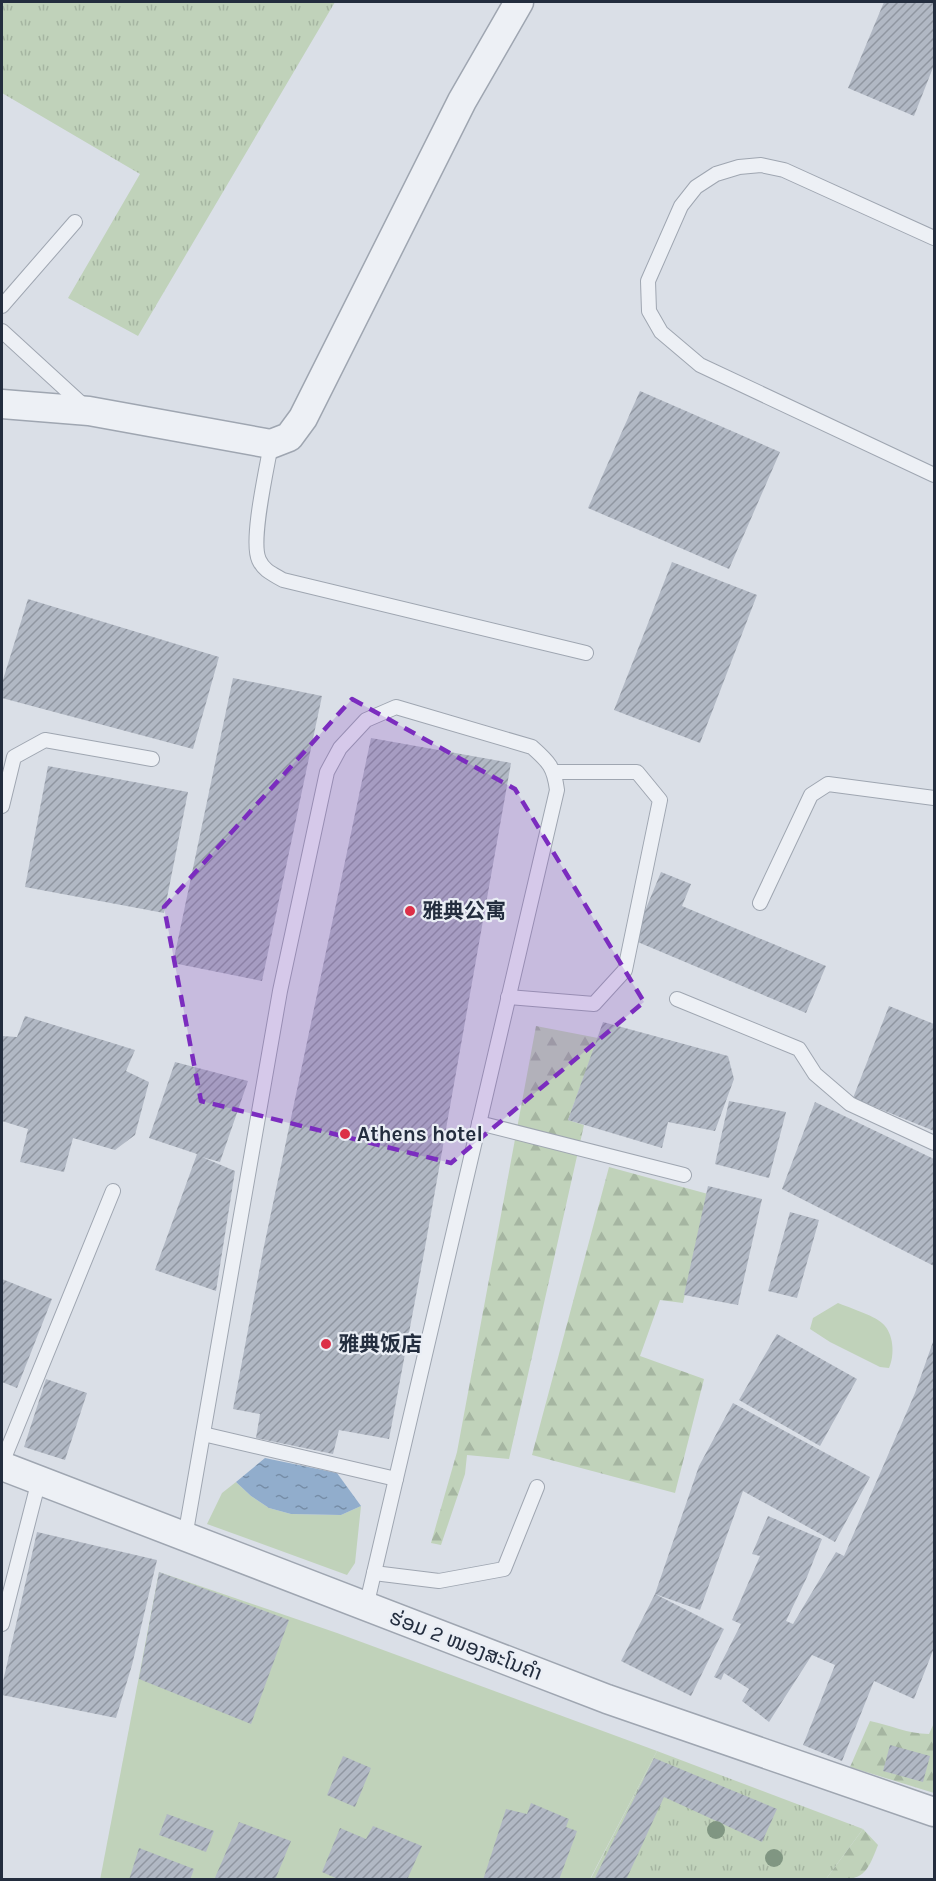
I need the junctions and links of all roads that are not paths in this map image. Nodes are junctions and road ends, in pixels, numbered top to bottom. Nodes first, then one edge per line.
1 (519, 2) edge
2 (75, 222) dead end
3 (934, 238) edge
4 (2, 306) edge
5 (2, 331) edge
6 (2, 404) edge
7 (89, 411) junction
8 (271, 444) junction
9 (934, 475) edge
10 (586, 653) dead end
11 (152, 759) dead end
12 (555, 772) junction
13 (934, 798) edge
14 (2, 807) edge
15 (760, 903) dead end
16 (508, 997) junction
17 (676, 999) dead end
18 (479, 1123) junction
19 (934, 1143) edge
20 (684, 1175) dead end
21 (113, 1191) dead end
22 (203, 1434) junction
23 (2, 1464) edge
24 (396, 1479) junction
25 (39, 1480) junction
26 (537, 1486) dead end
27 (185, 1537) junction
28 (374, 1573) junction
29 (366, 1606) junction
30 (2, 1623) edge
31 (934, 1812) edge

1 - 8 street
2 - 4 lane
3 - 9 lane
5 - 7 lane
6 - 7 street
7 - 8 street
8 - 10 lane
11 - 14 lane
12 - 16 lane
12 - 16 lane
12 - 22 lane
13 - 15 lane
16 - 18 lane
17 - 19 lane
18 - 20 lane
18 - 24 lane
21 - 23 lane
22 - 24 lane
22 - 27 lane
23 - 25 street, ຮ່ອມ 2 ໜອງສະໂນຄໍາ
24 - 28 lane
25 - 27 street, ຮ່ອມ 2 ໜອງສະໂນຄໍາ
25 - 30 lane
26 - 28 lane
27 - 29 street, ຮ່ອມ 2 ໜອງສະໂນຄໍາ
28 - 29 lane
29 - 31 street, ຮ່ອມ 2 ໜອງສະໂນຄໍາ

